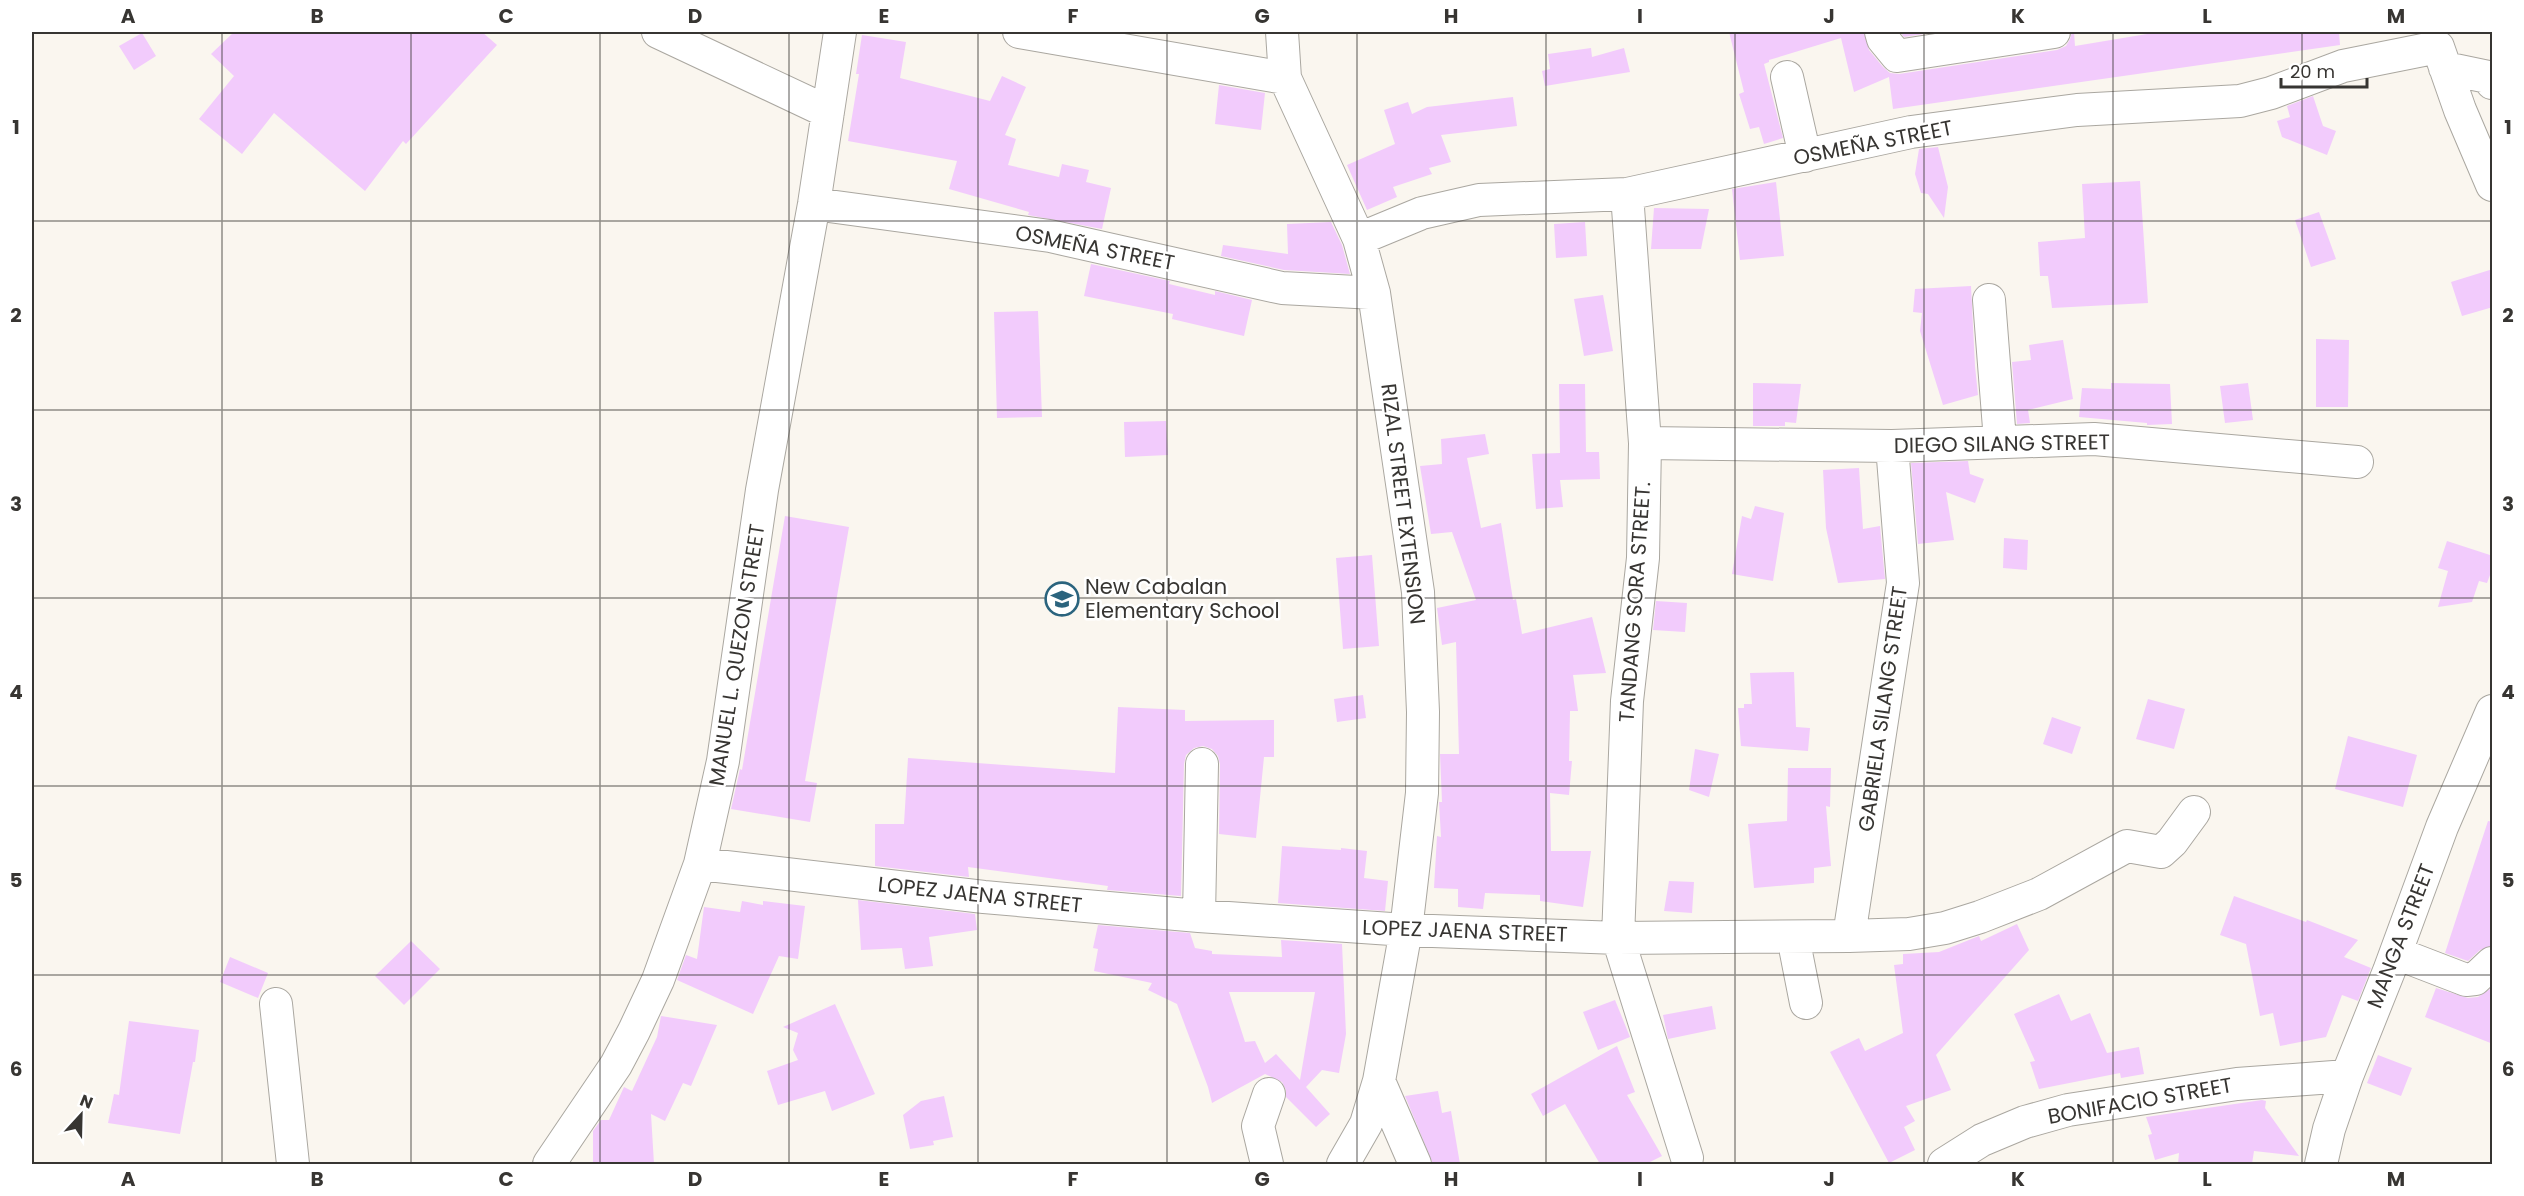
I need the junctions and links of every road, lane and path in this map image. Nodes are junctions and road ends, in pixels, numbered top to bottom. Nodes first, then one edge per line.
1 (658, 32) edge
2 (840, 32) edge
3 (1019, 32) edge
4 (1282, 32) edge
5 (1881, 32) edge
6 (2054, 32) edge
7 (715, 46) edge
8 (2440, 49) edge
9 (1787, 77) dead end
10 (1285, 78) junction
11 (2493, 83) edge
12 (828, 112) junction
13 (1805, 156) junction
14 (2493, 185) edge
15 (1627, 194) junction
16 (814, 204) junction
17 (1359, 239) junction
18 (1374, 293) junction
19 (1989, 300) dead end
20 (2000, 441) junction
21 (1645, 443) junction
22 (1892, 446) junction
23 (2357, 462) dead end
24 (2493, 711) edge
25 (1202, 764) dead end
26 (2194, 812) dead end
27 (700, 864) junction
28 (1199, 916) junction
29 (1406, 930) junction
30 (1849, 936) junction
31 (1793, 937) junction
32 (1618, 938) junction
33 (2396, 953) junction
34 (2493, 963) edge
35 (1806, 1002) dead end
36 (276, 1004) dead end
37 (2347, 1076) junction
38 (1379, 1081) junction
39 (1269, 1094) dead end
40 (1687, 1158) dead end
41 (292, 1164) edge
42 (549, 1164) edge
43 (1267, 1164) edge
44 (1343, 1164) edge
45 (1415, 1164) edge
46 (1944, 1164) edge
47 (2321, 1164) edge

1 - 7 street
2 - 12 street, MANUEL L. QUEZON STREET
3 - 10 street
4 - 10 street, RIZAL STREET EXTENSION
5 - 6 street
7 - 12 street
8 - 11 street
8 - 13 street, OSMEÑA STREET
8 - 14 street
9 - 13 street
10 - 17 street, RIZAL STREET EXTENSION
12 - 16 street, MANUEL L. QUEZON STREET
13 - 15 street, OSMEÑA STREET
15 - 17 street, OSMEÑA STREET
15 - 21 street, TANDANG SORA STREET.
16 - 18 street, OSMEÑA STREET
16 - 27 street, MANUEL L. QUEZON STREET
17 - 18 street, RIZAL STREET EXTENSION
18 - 29 street, RIZAL STREET EXTENSION
19 - 20 street
20 - 22 street, DIEGO SILANG STREET
20 - 23 street, DIEGO SILANG STREET
21 - 22 street, DIEGO SILANG STREET
21 - 32 street, TANDANG SORA STREET.
22 - 30 street, GABRIELA SILANG STREET
24 - 33 street, MANGA STREET
25 - 28 street
26 - 30 street, LOPEZ JAENA STREET
27 - 28 street, LOPEZ JAENA STREET
27 - 42 street, MANUEL L. QUEZON STREET
28 - 29 street, LOPEZ JAENA STREET
29 - 32 street, LOPEZ JAENA STREET
29 - 38 street, RIZAL STREET EXTENSION
30 - 31 street, LOPEZ JAENA STREET
31 - 32 street, LOPEZ JAENA STREET
31 - 35 street
32 - 40 street, TANDANG SORA STREET.
33 - 34 street
33 - 37 street, MANGA STREET
36 - 41 street
37 - 46 street, BONIFACIO STREET
37 - 47 street, MANGA STREET
38 - 44 street, RIZAL STREET EXTENSION
38 - 45 street
39 - 43 street

